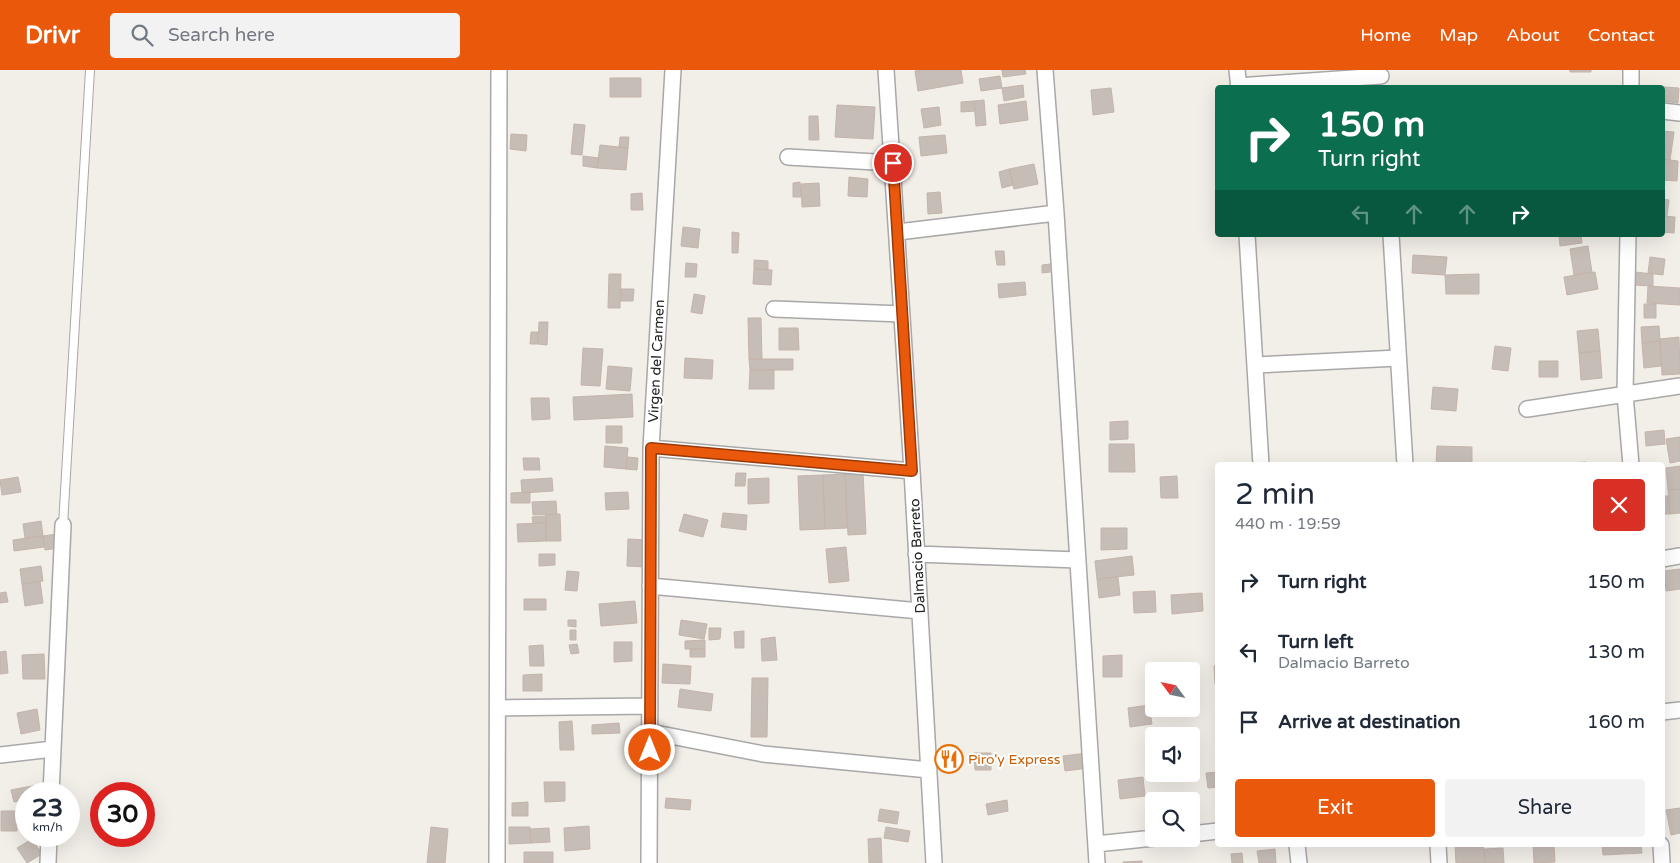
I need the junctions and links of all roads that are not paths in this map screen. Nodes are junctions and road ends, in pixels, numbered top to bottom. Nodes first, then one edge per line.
1 (90, 70) edge
2 (499, 70) edge
3 (672, 70) edge
4 (886, 70) edge
5 (1045, 70) edge
6 (1238, 70) edge
7 (1631, 70) edge
8 (1381, 78) edge
9 (1238, 85) edge
10 (1270, 85) edge
11 (1631, 85) edge
12 (1665, 111) edge
13 (1680, 113) edge
14 (788, 158) dead end
15 (893, 163) junction
16 (1056, 213) junction
17 (898, 232) junction
18 (1248, 237) edge
19 (1390, 237) edge
20 (1628, 237) edge
21 (774, 309) dead end
22 (902, 314) junction
23 (1398, 358) junction
24 (1255, 364) junction
25 (1680, 386) edge
26 (1625, 394) junction
27 (1528, 409) dead end
28 (651, 448) junction
29 (1262, 462) edge
30 (1405, 462) edge
31 (1631, 462) edge
32 (912, 471) junction
33 (63, 525) joint
34 (916, 554) junction
35 (1680, 556) edge
36 (1665, 558) edge
37 (1078, 560) junction
38 (650, 586) junction
39 (920, 611) junction
40 (650, 706) junction
41 (498, 708) junction
42 (1680, 710) edge
43 (1665, 712) edge
44 (650, 732) junction
45 (53, 749) junction
46 (0, 755) edge
47 (929, 770) junction
48 (52, 782) edge
49 (1215, 831) edge
50 (1200, 833) edge
51 (1145, 839) edge
52 (1096, 844) junction
53 (49, 847) edge
54 (1297, 847) edge
55 (1438, 847) edge
56 (1661, 847) edge
57 (48, 863) edge
58 (497, 863) edge
59 (649, 863) edge
60 (934, 863) edge
61 (1097, 863) edge
62 (1299, 863) edge
63 (1439, 863) edge
64 (1662, 863) edge

1 - 33 lane
2 - 41 street
3 - 28 street, Virgen del Carmen
4 - 15 street, Dalmacio Barreto
5 - 16 street
6 - 9 street
7 - 11 street
8 - 10 street
12 - 13 street
14 - 15 street
15 - 17 street, Dalmacio Barreto
16 - 17 street
16 - 37 street
17 - 22 street, Dalmacio Barreto
18 - 24 street
19 - 23 street
20 - 26 street
21 - 22 street
22 - 32 street, Dalmacio Barreto
23 - 24 street
23 - 30 street
24 - 29 street
25 - 26 street
26 - 27 street
26 - 31 street
28 - 32 street
28 - 38 street, Virgen del Carmen
32 - 34 street, Dalmacio Barreto
33 - 45 street
34 - 37 street
34 - 39 street, Dalmacio Barreto
35 - 36 street
37 - 52 street
38 - 39 street
38 - 40 street, Virgen del Carmen
39 - 47 street, Dalmacio Barreto
40 - 41 street
40 - 44 street, Virgen del Carmen
41 - 58 street
42 - 43 street
44 - 47 street
44 - 59 street, Virgen del Carmen
45 - 46 street
45 - 48 street
47 - 60 street, Dalmacio Barreto
49 - 50 street
51 - 52 street
52 - 61 street
53 - 57 street
54 - 62 street
55 - 63 street
56 - 64 street

